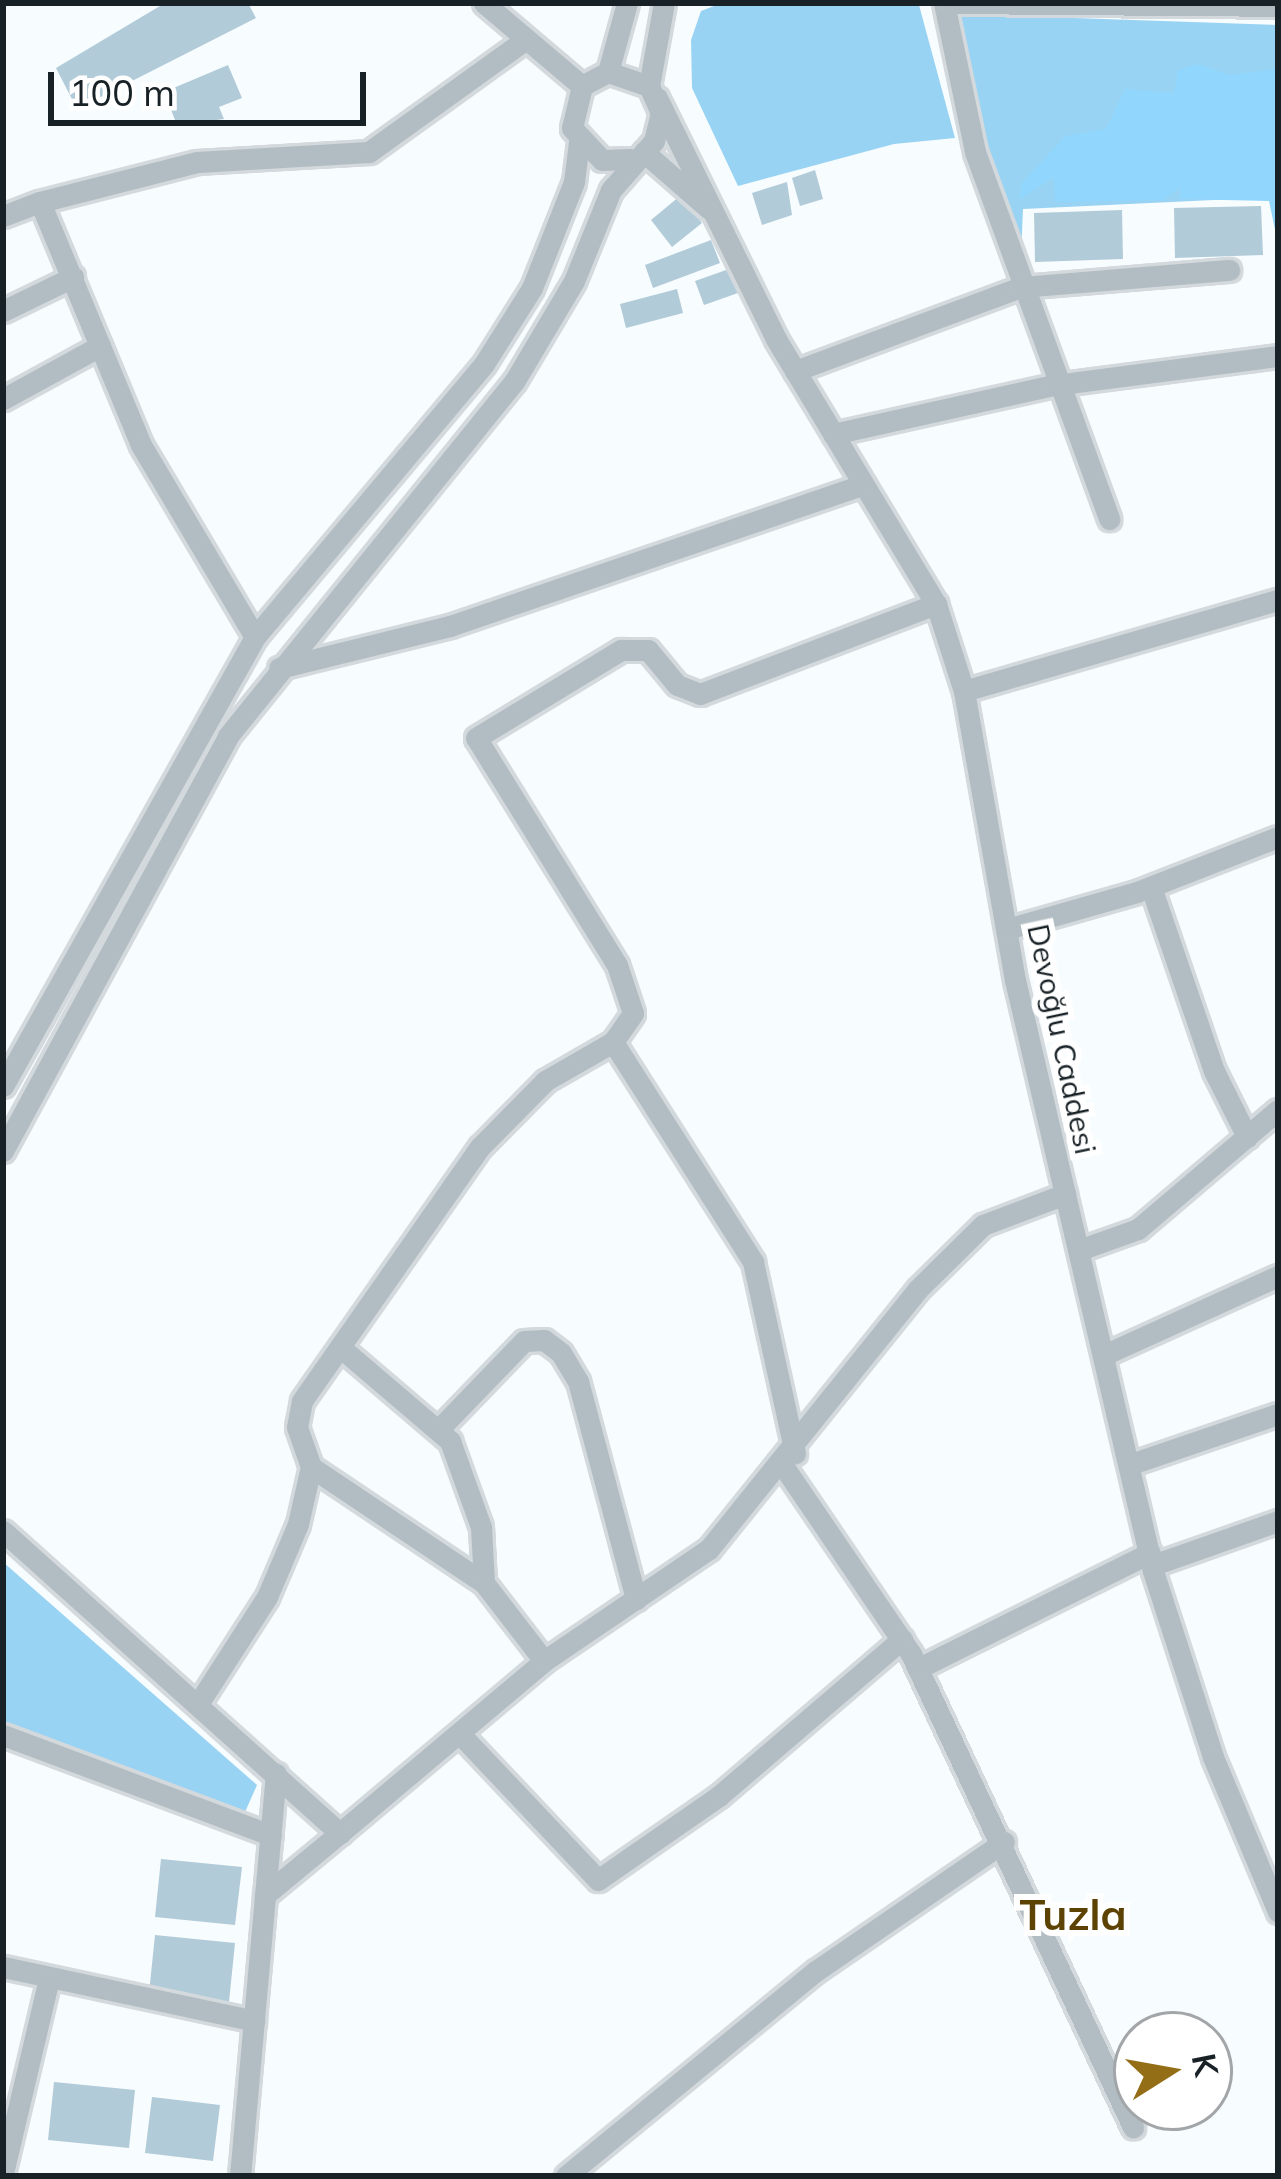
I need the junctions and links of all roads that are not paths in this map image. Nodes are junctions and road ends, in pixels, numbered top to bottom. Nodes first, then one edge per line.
1 (484, 3) edge
2 (627, 3) edge
3 (664, 3) edge
4 (947, 3) edge
5 (1107, 4) edge
6 (1278, 6) edge
7 (525, 40) junction
8 (608, 72) junction
9 (582, 86) junction
10 (653, 92) junction
11 (579, 142) junction
12 (637, 156) junction
13 (40, 202) junction
14 (714, 213) junction
15 (3, 216) edge
16 (1229, 270) dead end
17 (73, 277) junction
18 (1021, 287) junction
19 (3, 311) edge
20 (100, 346) junction
21 (1278, 356) edge
22 (795, 371) junction
23 (1054, 385) junction
24 (3, 399) edge
25 (832, 434) junction
26 (863, 485) junction
27 (1109, 519) dead end
28 (1278, 601) edge
29 (936, 604) junction
30 (255, 637) junction
31 (279, 668) junction
32 (964, 691) junction
33 (1278, 837) edge
34 (1151, 887) junction
35 (1007, 929) junction
36 (613, 1042) junction
37 (3, 1086) edge
38 (1278, 1110) edge
39 (1247, 1137) junction
40 (3, 1151) edge
41 (1065, 1194) junction
42 (1079, 1250) junction
43 (1278, 1276) edge
44 (340, 1347) junction
45 (1106, 1354) junction
46 (1278, 1414) edge
47 (439, 1429) junction
48 (789, 1460) junction
49 (1130, 1464) junction
50 (311, 1467) junction
51 (1278, 1521) edge
52 (3, 1532) edge
53 (1151, 1559) junction
54 (484, 1583) junction
55 (635, 1599) junction
56 (902, 1639) junction
57 (544, 1661) junction
58 (919, 1668) junction
59 (198, 1704) junction
60 (460, 1734) junction
61 (3, 1736) edge
62 (276, 1774) junction
63 (340, 1833) junction
64 (271, 1835) junction
65 (1004, 1842) junction
66 (265, 1895) junction
67 (1278, 1912) edge
68 (3, 1967) edge
69 (49, 1978) junction
70 (254, 2020) junction
71 (1113, 2083) edge
72 (3, 2173) edge
73 (240, 2176) edge
74 (566, 2176) edge

1 - 7 street
2 - 8 street
3 - 10 street
4 - 5 street
4 - 18 street
5 - 6 street
7 - 9 street
7 - 13 street
8 - 9 street
8 - 10 street
9 - 11 street
10 - 12 street
10 - 14 street, Devoğlu Caddesi
11 - 12 street
11 - 30 street
12 - 14 street
12 - 31 street
13 - 15 street
13 - 17 street
14 - 22 street, Devoğlu Caddesi
16 - 18 street
17 - 19 street
17 - 20 street
18 - 22 street
18 - 23 street
20 - 24 street
20 - 30 street
21 - 23 street
22 - 25 street, Devoğlu Caddesi
23 - 25 street
23 - 27 street
25 - 26 street, Devoğlu Caddesi
26 - 29 street, Devoğlu Caddesi
26 - 31 street
28 - 32 street
29 - 32 street, Devoğlu Caddesi
29 - 36 street
30 - 37 street
31 - 40 street
32 - 35 street, Devoğlu Caddesi
33 - 34 street
34 - 35 street
34 - 39 street
35 - 41 street, Devoğlu Caddesi
36 - 44 street
36 - 48 street
38 - 39 street
39 - 42 street
41 - 42 street, Devoğlu Caddesi
41 - 48 street
42 - 45 street, Devoğlu Caddesi
43 - 45 street
44 - 47 street
44 - 50 street
45 - 49 street, Devoğlu Caddesi
46 - 49 street
47 - 54 street
47 - 55 street
48 - 55 street
48 - 56 street
49 - 53 street, Devoğlu Caddesi
50 - 54 street
50 - 59 street
51 - 53 street
52 - 59 street
53 - 58 street
53 - 67 street, Devoğlu Caddesi
54 - 57 street
55 - 57 street
56 - 58 street
56 - 60 street
57 - 60 street
58 - 65 street
59 - 62 street
60 - 63 street
61 - 64 street
62 - 63 street
62 - 64 street
63 - 66 street
64 - 66 street
65 - 71 street
65 - 74 street
66 - 70 street
68 - 69 street
69 - 70 street
69 - 72 street
70 - 73 street

